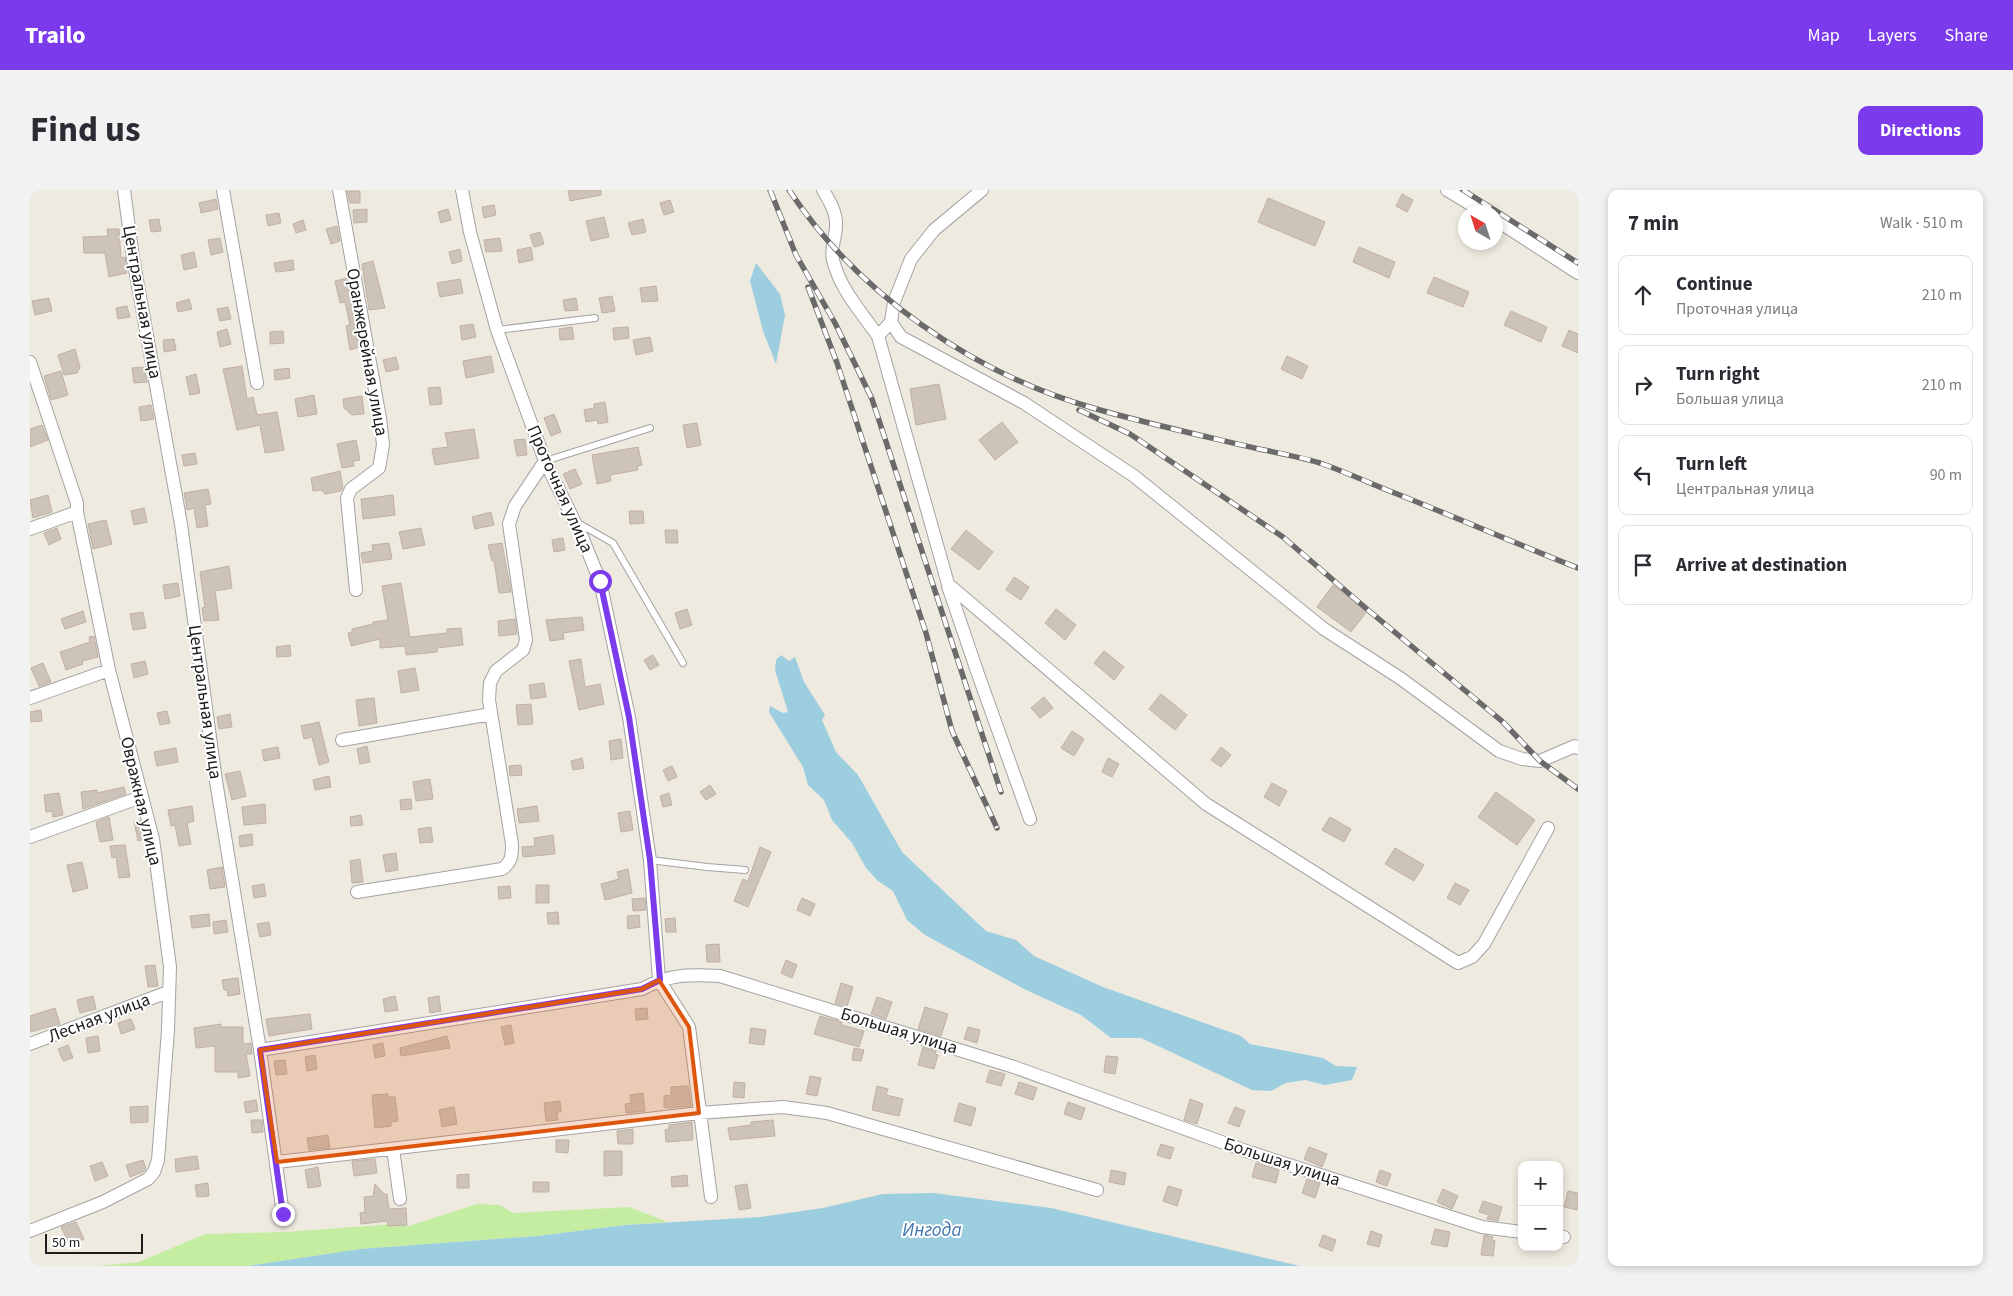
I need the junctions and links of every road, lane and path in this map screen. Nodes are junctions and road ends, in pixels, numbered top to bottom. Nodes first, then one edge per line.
1 (124, 190) edge
2 (223, 190) edge
3 (339, 190) edge
4 (462, 190) edge
5 (823, 190) edge
6 (982, 190) edge
7 (1448, 190) edge
8 (1472, 205) edge
9 (1503, 225) edge
10 (1578, 273) edge
11 (595, 318) dead end
12 (891, 322) junction
13 (498, 330) junction
14 (878, 336) junction
15 (30, 362) edge
16 (257, 383) dead end
17 (650, 428) dead end
18 (545, 461) junction
19 (77, 512) junction
20 (575, 521) junction
21 (30, 529) edge
22 (948, 584) junction
23 (356, 590) dead end
24 (684, 663) dead end
25 (109, 670) junction
26 (30, 698) edge
27 (491, 714) junction
28 (342, 740) dead end
29 (1578, 748) edge
30 (141, 797) junction
31 (1030, 819) dead end
32 (1548, 828) dead end
33 (30, 837) edge
34 (650, 860) junction
35 (745, 870) dead end
36 (357, 892) dead end
37 (660, 980) junction
38 (168, 992) junction
39 (30, 1044) edge
40 (260, 1050) junction
41 (699, 1113) junction
42 (393, 1149) junction
43 (277, 1162) junction
44 (1097, 1190) dead end
45 (711, 1197) dead end
46 (400, 1199) dead end
47 (283, 1214) dead end
48 (30, 1231) edge
49 (1518, 1232) edge

1 - 40 street, Центральная улица
2 - 16 street
3 - 23 street, Оранжерейная улица
4 - 13 street, Проточная улица
5 - 14 street
6 - 12 street
7 - 8 street
9 - 10 street
11 - 13 lane
12 - 14 street
12 - 29 street
13 - 18 street, Проточная улица
14 - 22 street
15 - 19 street, Овражная улица
17 - 18 lane
18 - 20 street, Проточная улица
18 - 27 street
19 - 21 street
19 - 25 street, Овражная улица
20 - 24 lane
20 - 34 street, Проточная улица
22 - 31 street
22 - 32 street
25 - 26 street
25 - 30 street, Овражная улица
27 - 28 street
27 - 36 street
30 - 33 street
30 - 38 street, Овражная улица
34 - 35 lane
34 - 37 street, Проточная улица
37 - 40 street, Большая улица
37 - 41 street, Проточная улица
37 - 49 street, Большая улица
38 - 39 street, Лесная улица
38 - 48 street, Овражная улица
40 - 43 street, Центральная улица
41 - 42 street
41 - 44 street
41 - 45 street, Проточная улица
42 - 43 street
42 - 46 street
43 - 47 street, Центральная улица

